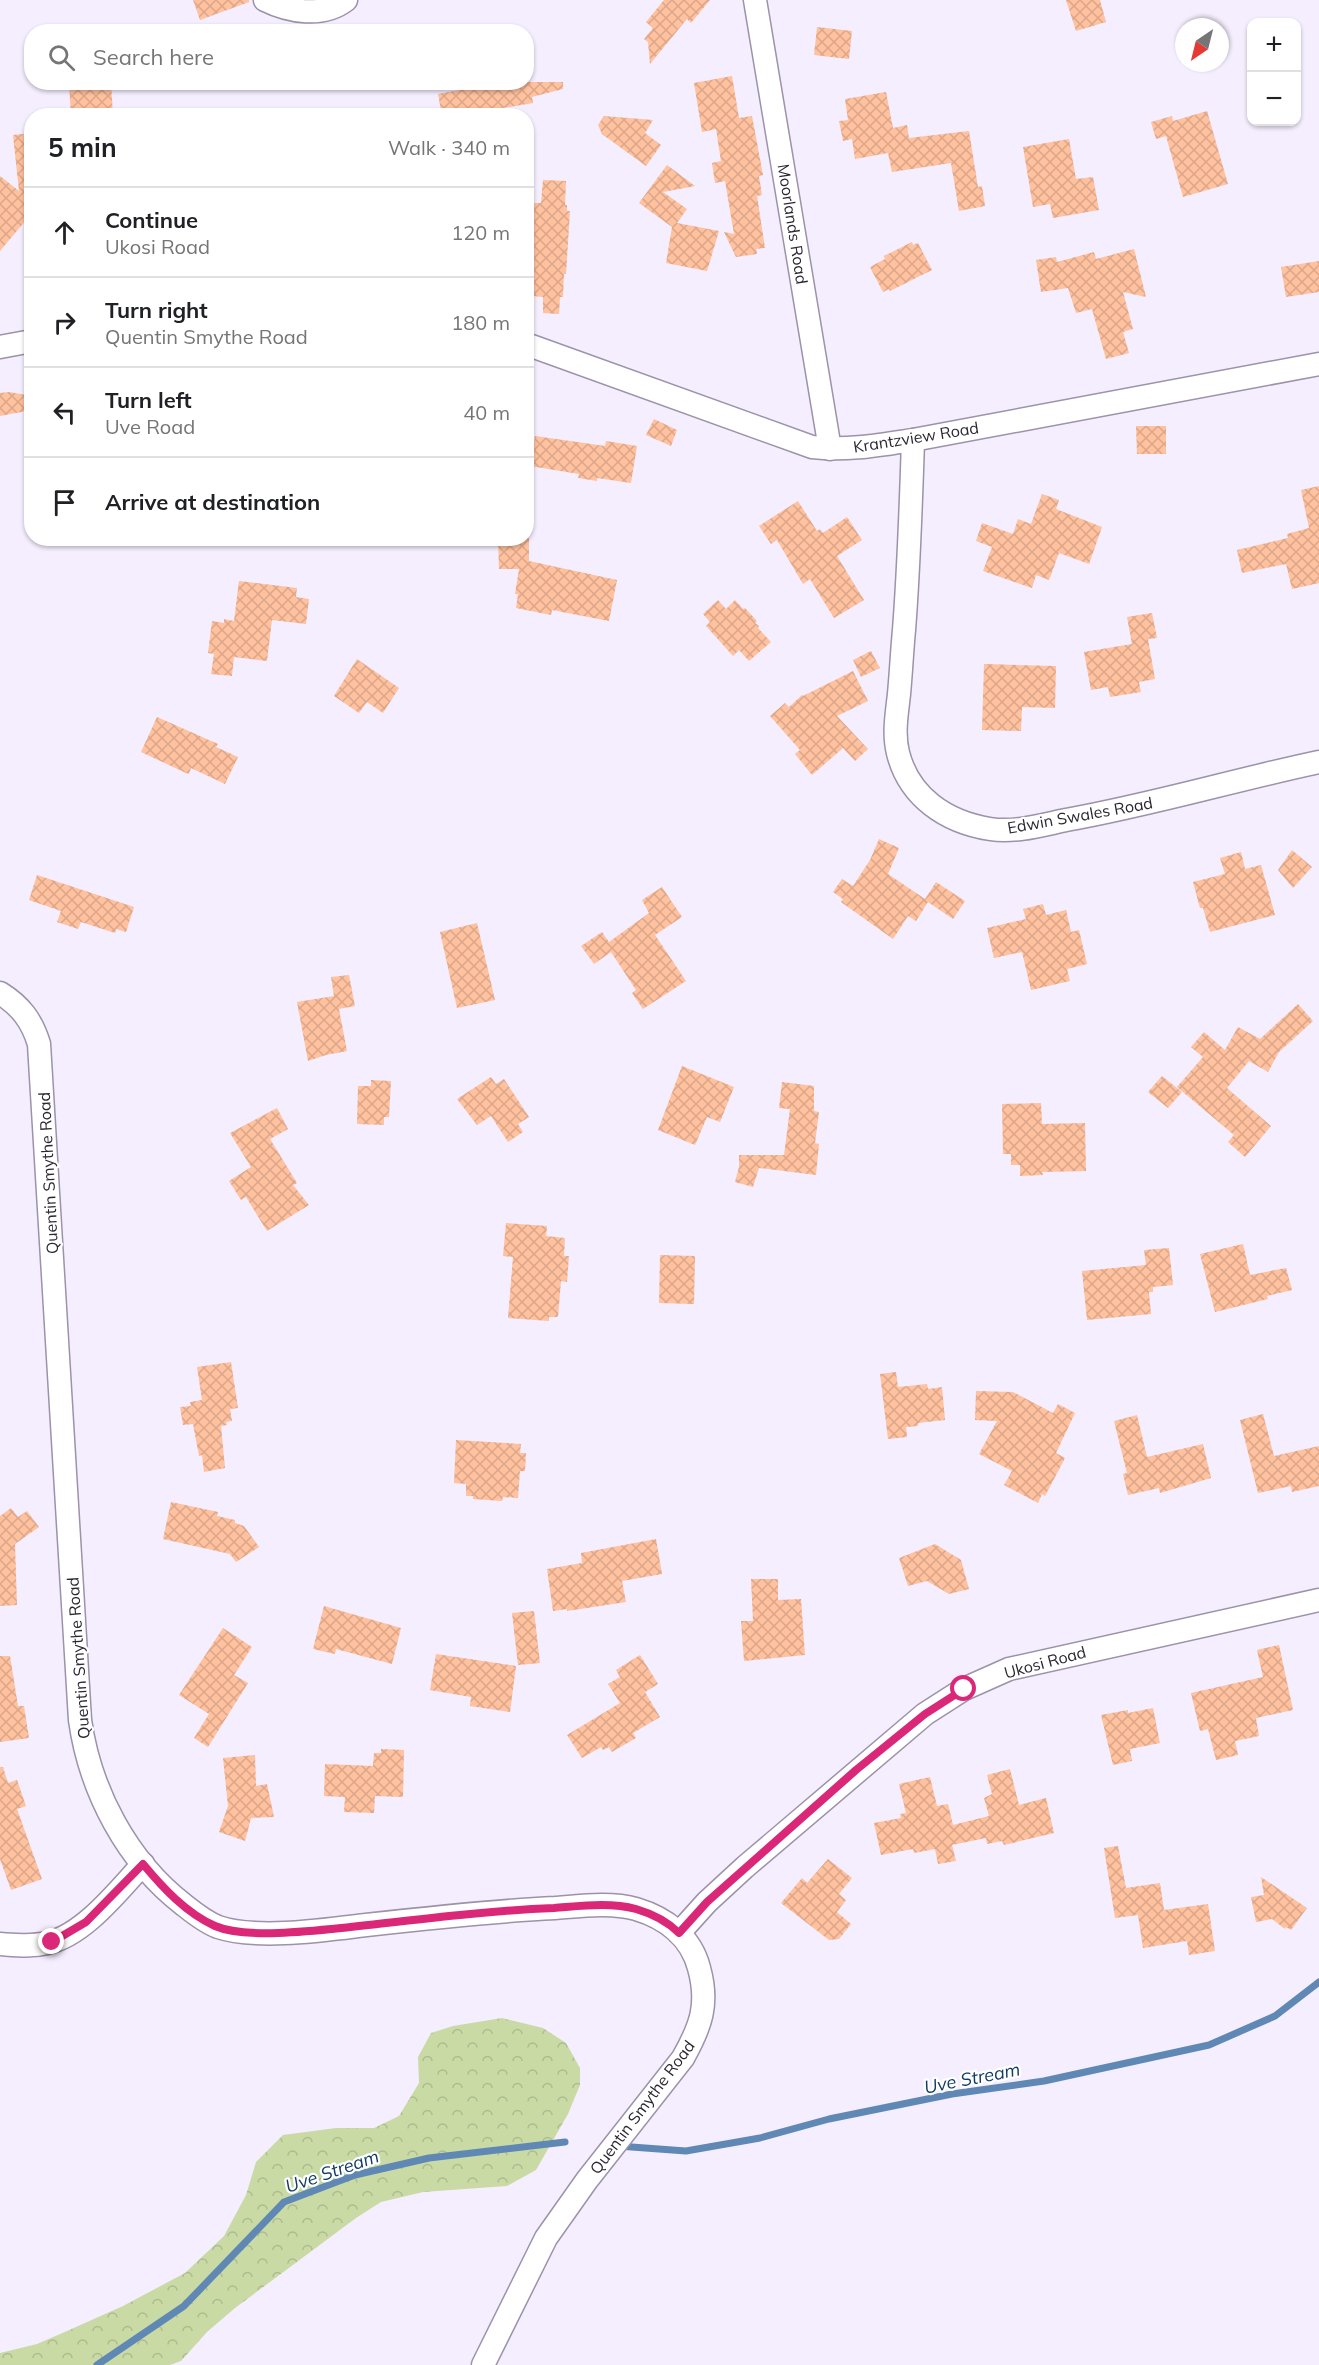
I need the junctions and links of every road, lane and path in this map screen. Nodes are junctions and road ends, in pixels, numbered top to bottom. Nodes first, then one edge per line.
1 (265, 0) edge
2 (346, 0) edge
3 (755, 0) edge
4 (298, 5) edge
5 (24, 342) edge
6 (0, 347) edge
7 (534, 347) edge
8 (1319, 364) edge
9 (913, 440) junction
10 (830, 449) junction
11 (1319, 762) edge
12 (0, 993) edge
13 (1319, 1600) edge
14 (143, 1864) junction
15 (679, 1933) junction
16 (0, 1944) edge
17 (483, 2365) edge

1 - 4 street
2 - 4 street
3 - 10 street, Moorlands Road
5 - 6 street
7 - 10 street, Krantzview Road
8 - 9 street, Krantzview Road
9 - 10 street, Krantzview Road
9 - 11 street, Edwin Swales Road
12 - 14 street, Quentin Smythe Road
13 - 15 street, Ukosi Road
14 - 15 street, Quentin Smythe Road
14 - 16 street
15 - 17 street, Quentin Smythe Road

